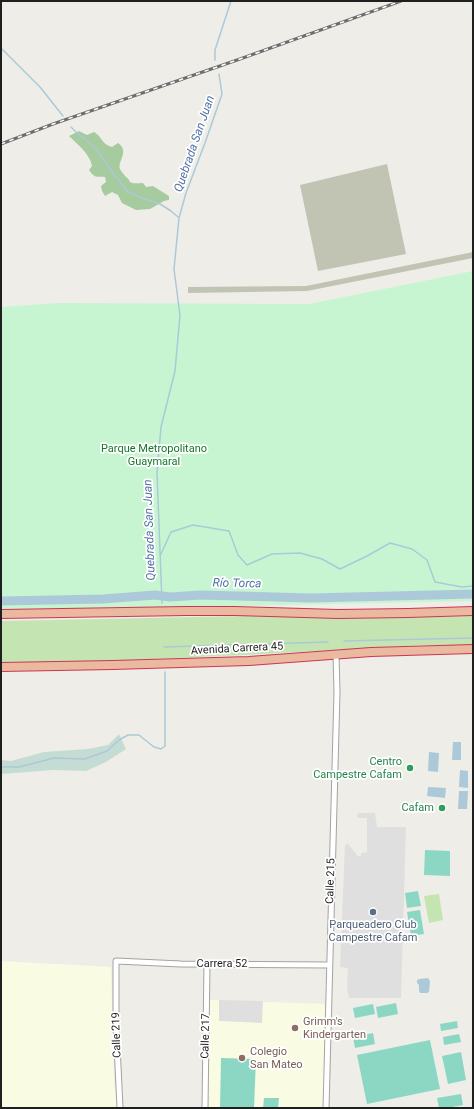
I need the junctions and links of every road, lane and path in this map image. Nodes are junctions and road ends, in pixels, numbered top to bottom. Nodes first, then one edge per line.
1 (473, 611) edge
2 (1, 614) edge
3 (473, 649) edge
4 (336, 655) junction
5 (1, 667) edge
6 (116, 961) joint
7 (207, 964) junction
8 (329, 965) junction
9 (120, 1108) edge
10 (205, 1108) edge
11 (326, 1108) edge

1 - 2 highway
3 - 4 highway, Avenida Carrera 45
4 - 5 highway, Avenida Carrera 45
4 - 8 street, Calle 215
6 - 7 street, Carrera 52
6 - 9 street, Calle 219
7 - 8 street, Carrera 52
7 - 10 street, Calle 217
8 - 11 street, Calle 215

